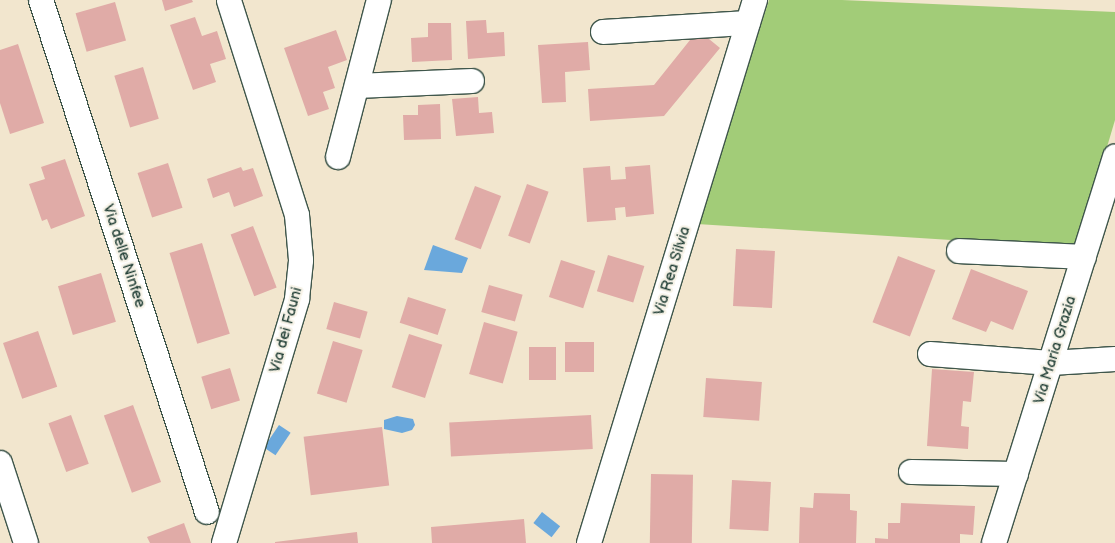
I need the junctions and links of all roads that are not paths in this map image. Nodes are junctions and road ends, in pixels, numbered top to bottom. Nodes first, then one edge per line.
1 (40, 0) edge
2 (229, 0) edge
3 (379, 0) edge
4 (755, 0) edge
5 (748, 23) junction
6 (603, 32) dead end
7 (472, 81) dead end
8 (357, 86) junction
9 (338, 157) dead end
10 (1115, 157) edge
11 (960, 250) dead end
12 (1084, 257) junction
13 (930, 354) dead end
14 (1115, 359) edge
15 (1051, 362) junction
16 (0, 463) edge
17 (912, 472) dead end
18 (1016, 474) junction
19 (207, 512) dead end
20 (26, 543) edge
21 (224, 543) edge
22 (590, 543) edge
23 (994, 543) edge

1 - 19 street, Via delle Ninfee
2 - 21 street, Via dei Fauni
3 - 8 street
4 - 5 street, Via Rea Silvia
5 - 6 street
5 - 22 street, Via Rea Silvia
7 - 8 street
8 - 9 street
10 - 12 street, Via Maria Grazia
11 - 12 street
12 - 15 street, Via Maria Grazia
13 - 15 street
14 - 15 street
15 - 18 street, Via Maria Grazia
16 - 20 street
17 - 18 street
18 - 23 street, Via Maria Grazia

